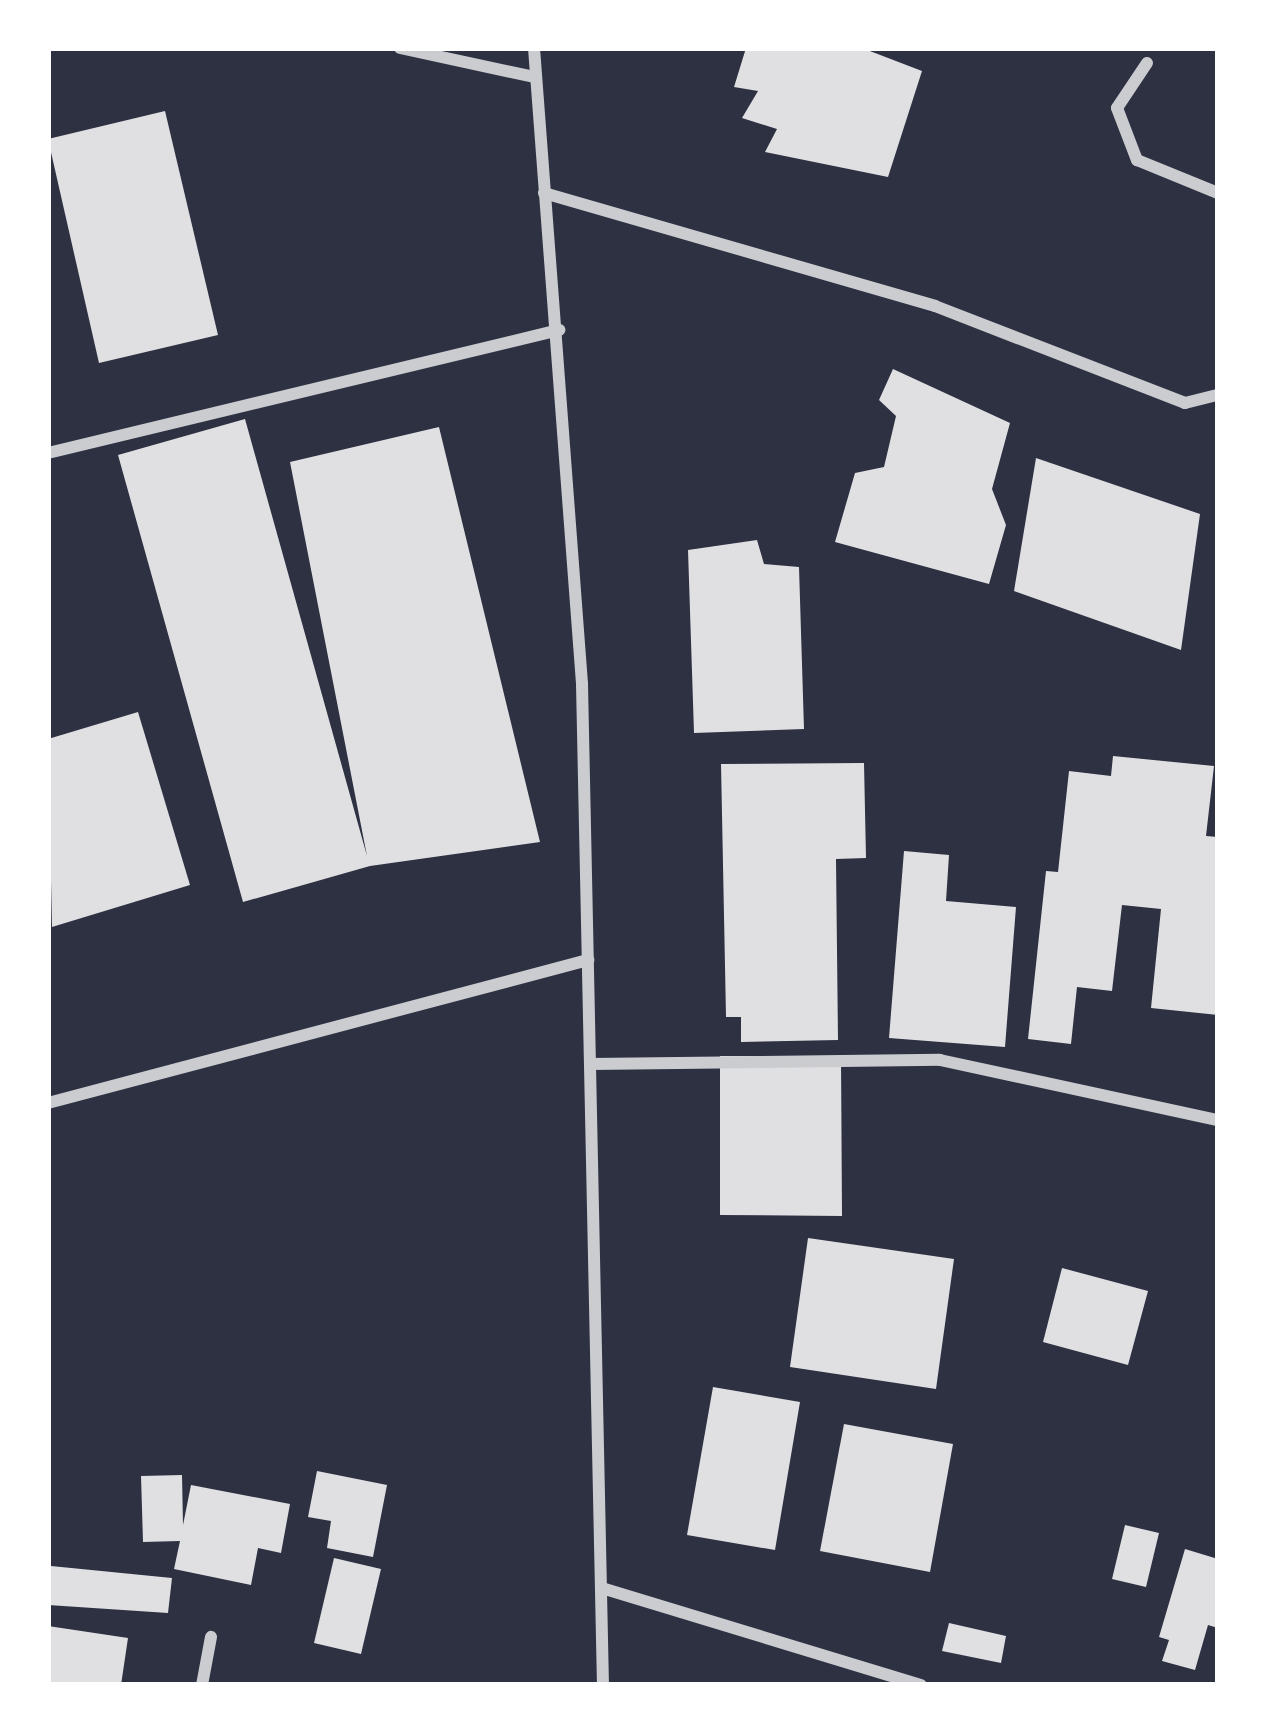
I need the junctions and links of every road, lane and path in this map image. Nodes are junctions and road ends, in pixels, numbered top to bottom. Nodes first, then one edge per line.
1 (400, 48) edge
2 (534, 48) edge
3 (1147, 63) dead end
4 (534, 77) junction
5 (544, 193) junction
6 (1218, 193) edge
7 (559, 330) junction
8 (1218, 395) edge
9 (48, 453) edge
10 (588, 960) junction
11 (591, 1064) junction
12 (48, 1103) edge
13 (1218, 1120) edge
14 (605, 1589) junction
15 (211, 1637) dead end
16 (202, 1685) edge
17 (603, 1685) edge
18 (921, 1685) edge

1 - 4 street
2 - 4 street
3 - 6 street
4 - 5 street
5 - 7 street
5 - 8 street
7 - 9 street
7 - 10 street
10 - 11 street
10 - 12 street
11 - 13 street
11 - 14 street
14 - 17 street
14 - 18 street
15 - 16 street

